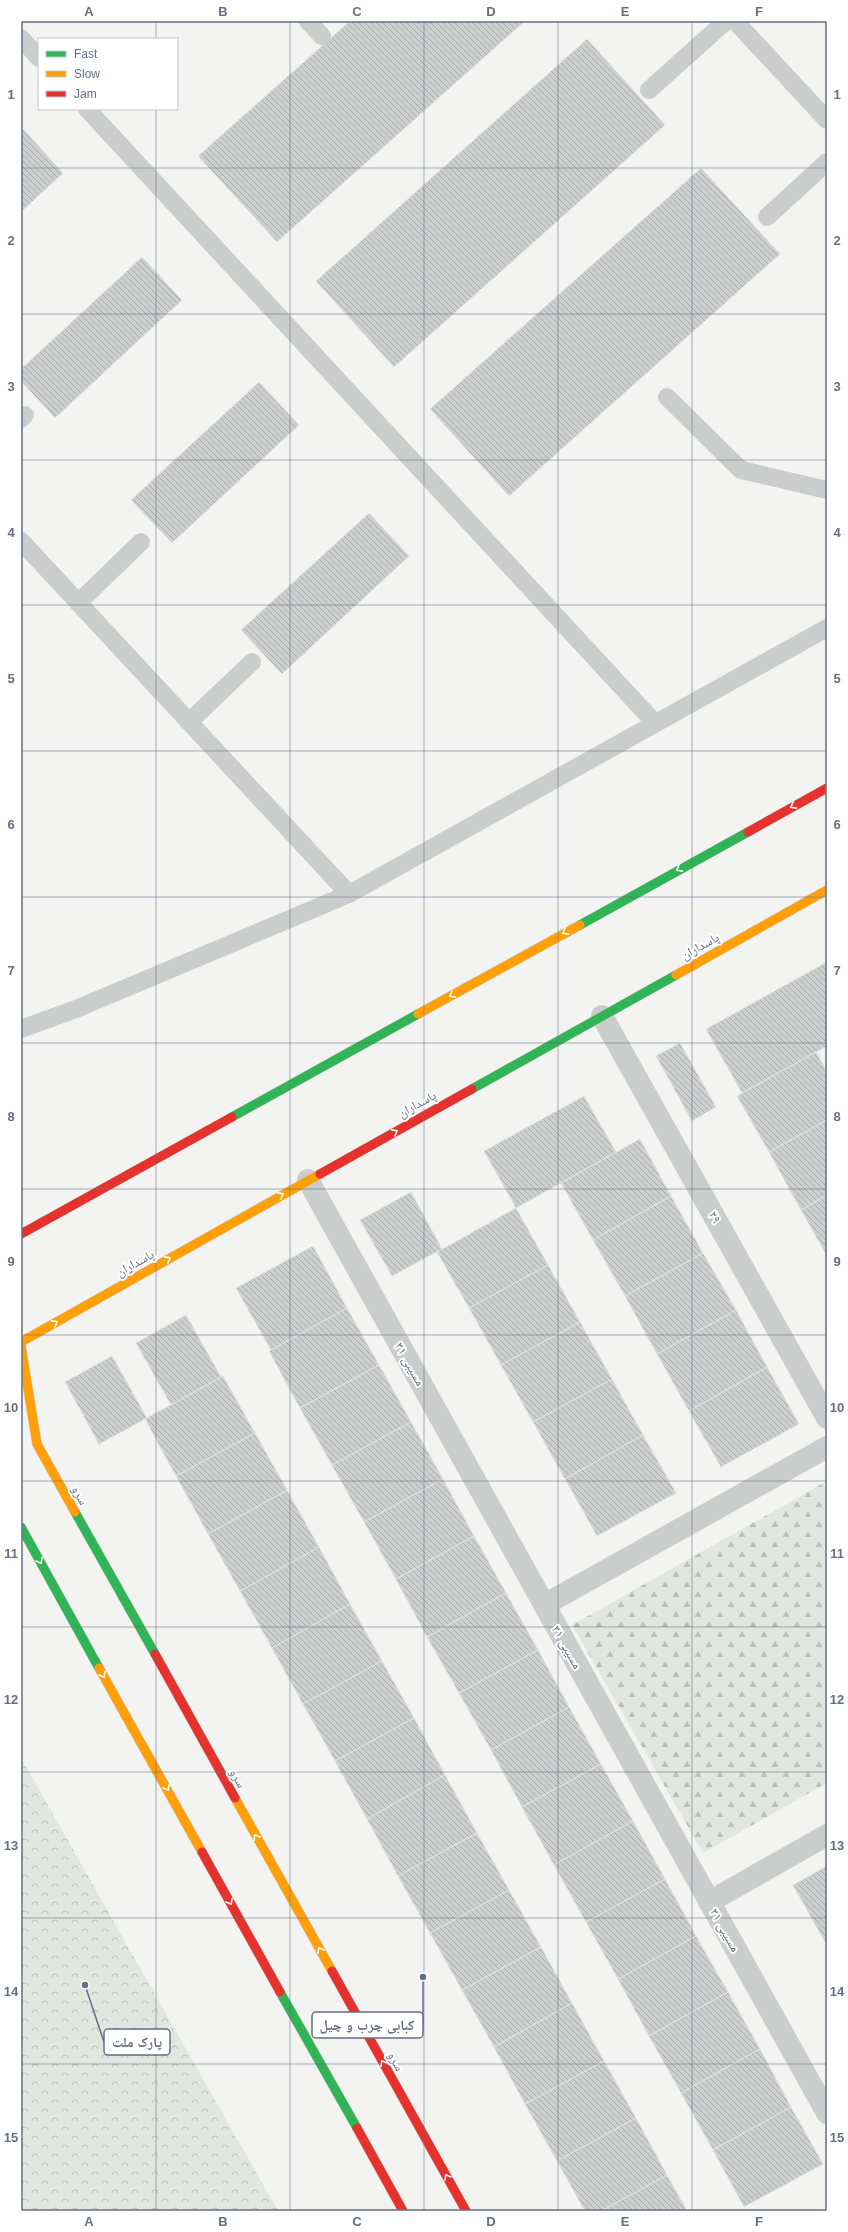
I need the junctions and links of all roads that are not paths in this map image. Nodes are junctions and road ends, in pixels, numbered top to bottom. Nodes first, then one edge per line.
1 (308, 21) edge
2 (726, 21) edge
3 (735, 21) edge
4 (322, 36) dead end
5 (21, 38) edge
6 (38, 57) edge
7 (649, 90) dead end
8 (88, 110) edge
9 (827, 120) edge
10 (827, 162) edge
11 (767, 216) dead end
12 (667, 397) dead end
13 (827, 490) edge
14 (21, 541) edge
15 (141, 542) dead end
16 (78, 603) junction
17 (827, 628) edge
18 (252, 662) dead end
19 (190, 722) junction
20 (656, 723) junction
21 (827, 788) edge
22 (827, 890) edge
23 (349, 894) junction
24 (602, 1016) junction
25 (21, 1029) edge
26 (308, 1180) junction
27 (21, 1234) edge
28 (21, 1342) edge
29 (21, 1346) edge
30 (827, 1418) edge
31 (827, 1447) edge
32 (21, 1527) edge
33 (544, 1605) junction
34 (827, 1835) edge
35 (709, 1902) junction
36 (827, 2113) edge
37 (403, 2211) edge
38 (466, 2211) edge

1 - 4 lane
2 - 7 lane
3 - 9 lane
5 - 6 lane
8 - 20 lane
10 - 11 lane
12 - 13 lane
14 - 16 lane
15 - 16 lane
16 - 19 lane
17 - 20 lane
18 - 19 lane
19 - 23 lane
20 - 23 lane
21 -> 27 main road
22 - 24 main road, پاسداران
23 - 25 lane
26 -> 24 main road, پاسداران
24 - 30 street, ۲۹
28 -> 26 main road, پاسداران
26 - 33 street, ۳۱ مسیبی
38 -> 29 main road, سرو
31 - 33 street
32 -> 37 main road
33 - 35 street, ۳۱ مسیبی
34 - 35 street
35 - 36 street, ۳۱ مسیبی

